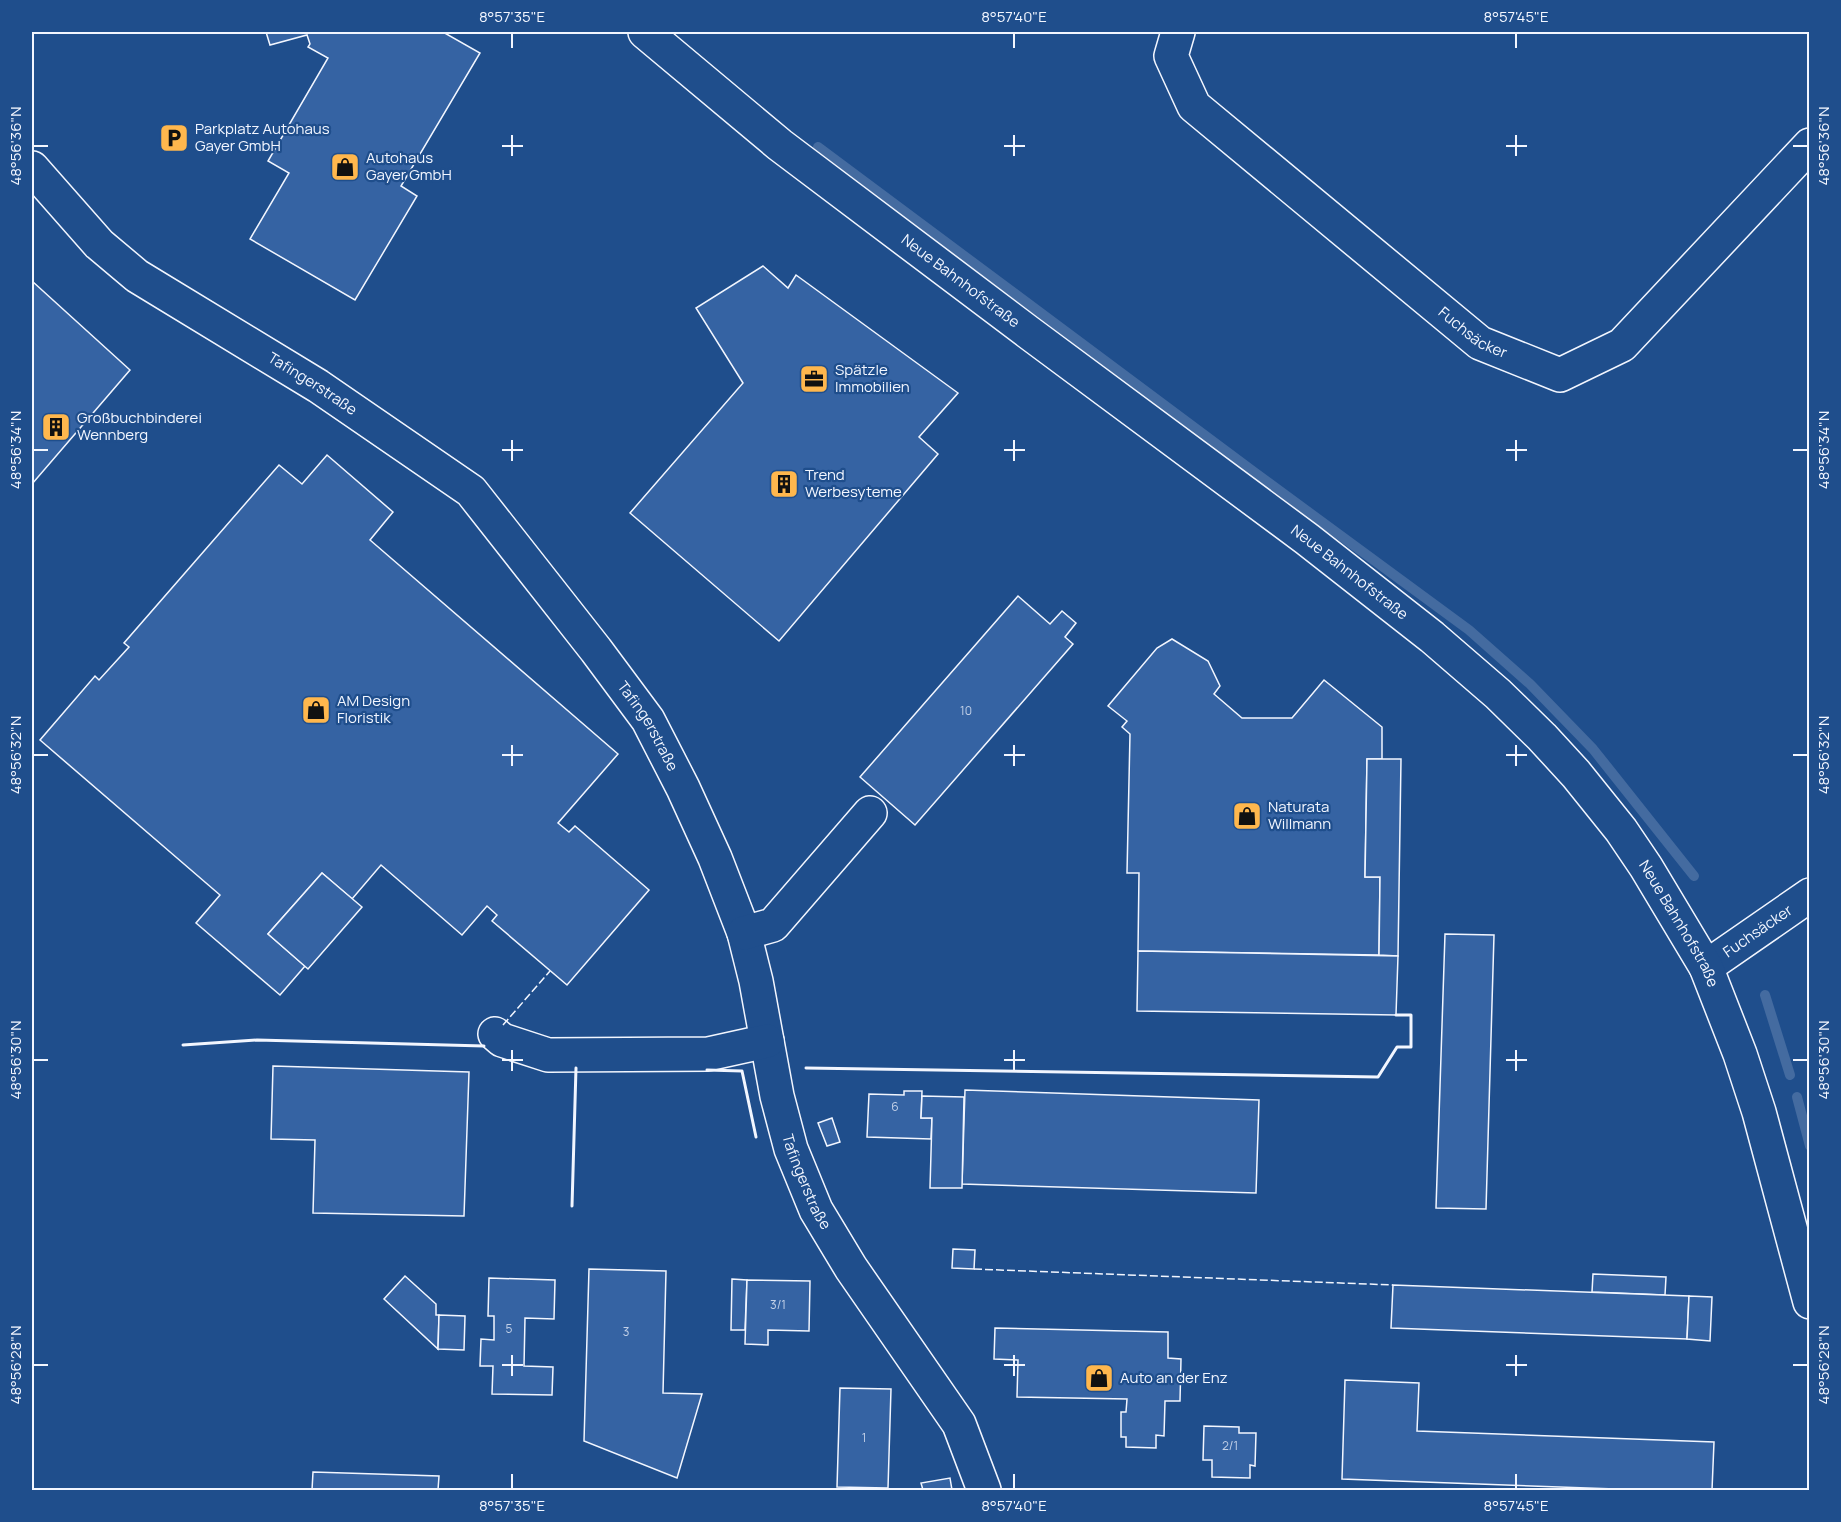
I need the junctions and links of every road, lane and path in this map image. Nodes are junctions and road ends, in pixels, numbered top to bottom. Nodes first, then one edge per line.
1 (645, 32) edge
2 (1178, 32) edge
3 (1809, 145) edge
4 (32, 168) edge
5 (870, 813) dead end
6 (1809, 895) edge
7 (744, 933) junction
8 (1706, 967) junction
9 (495, 1034) dead end
10 (767, 1041) junction
11 (1809, 1302) edge
12 (984, 1491) edge

1 - 8 street, Neue Bahnhofstraße
2 - 3 street, Fuchsäcker
4 - 7 street, Tafingerstraße
5 - 7 street
6 - 8 street, Fuchsäcker
7 - 10 street, Tafingerstraße
8 - 11 street, Neue Bahnhofstraße
9 - 10 street
10 - 12 street, Tafingerstraße

